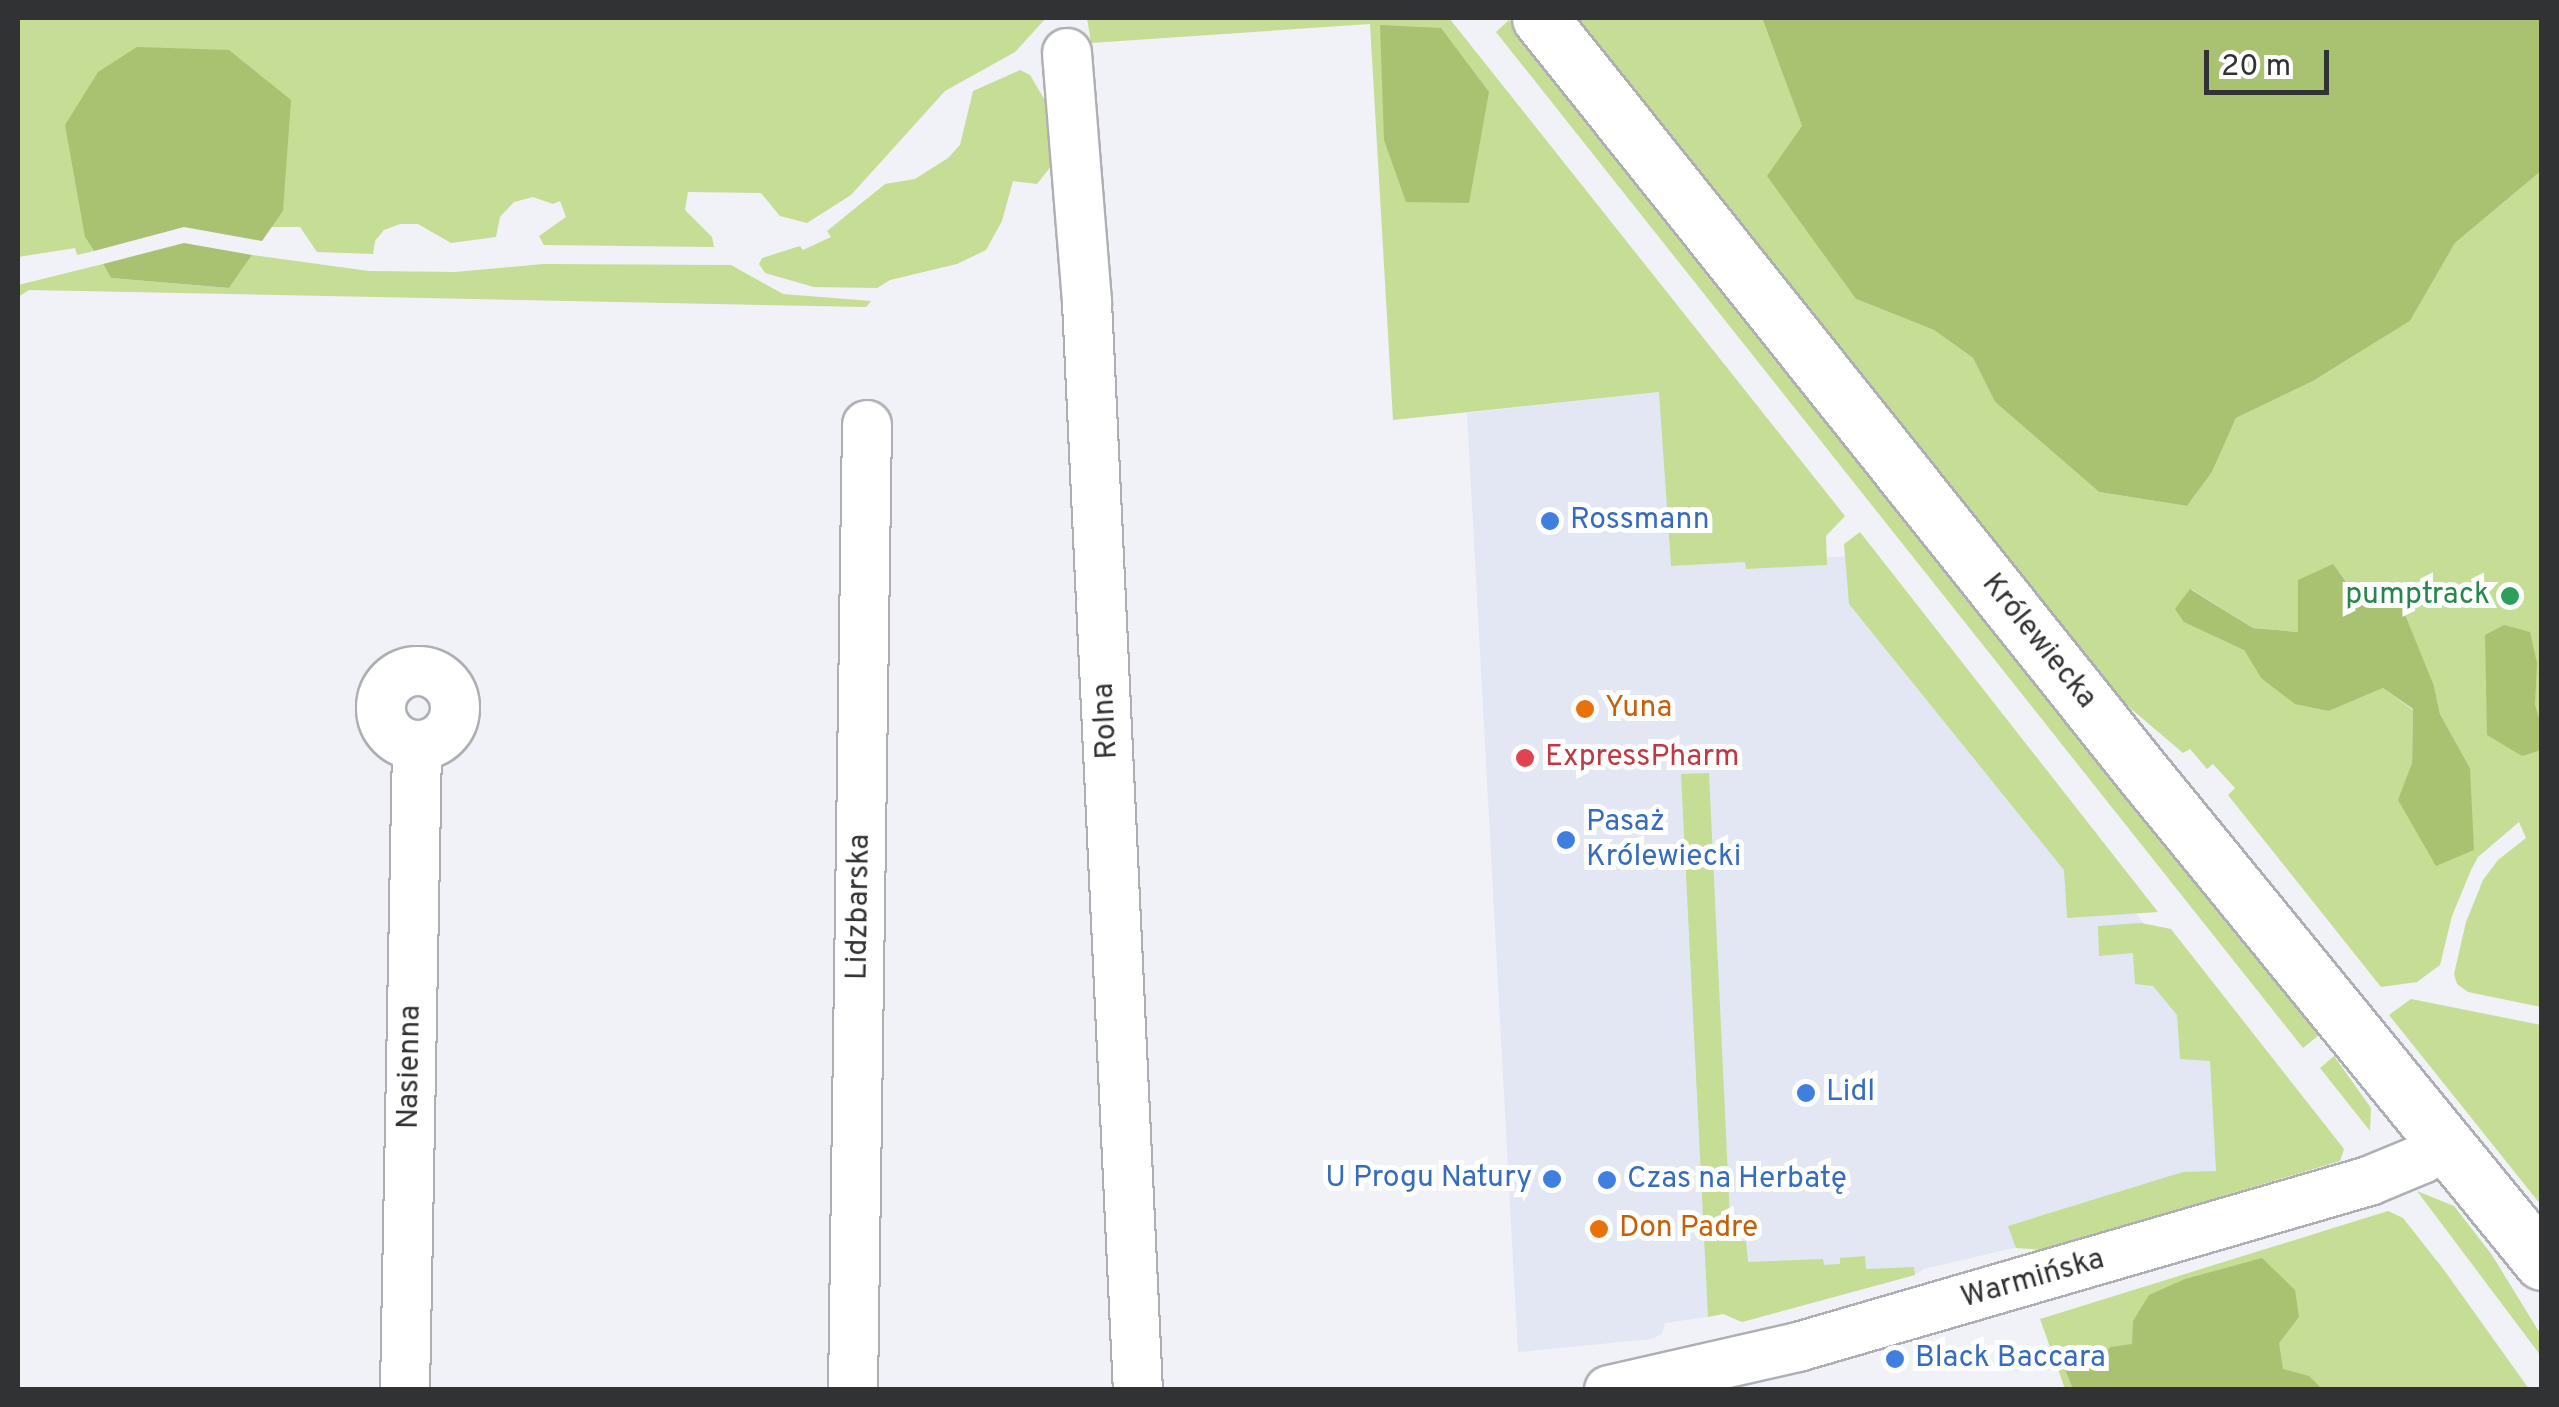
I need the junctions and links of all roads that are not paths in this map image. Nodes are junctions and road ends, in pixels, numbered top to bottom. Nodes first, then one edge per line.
1 (1540, 18) edge
2 (1067, 53) dead end
3 (867, 425) dead end
4 (417, 745) dead end
5 (2447, 1142) junction
6 (2542, 1262) edge
7 (405, 1390) edge
8 (852, 1390) edge
9 (1138, 1390) edge
10 (1609, 1390) edge

1 - 5 street, Królewiecka
2 - 9 street, Rolna
3 - 8 street, Lidzbarska
4 - 7 street, Nasienna
5 - 6 street, Królewiecka
5 - 10 street, Warmińska

